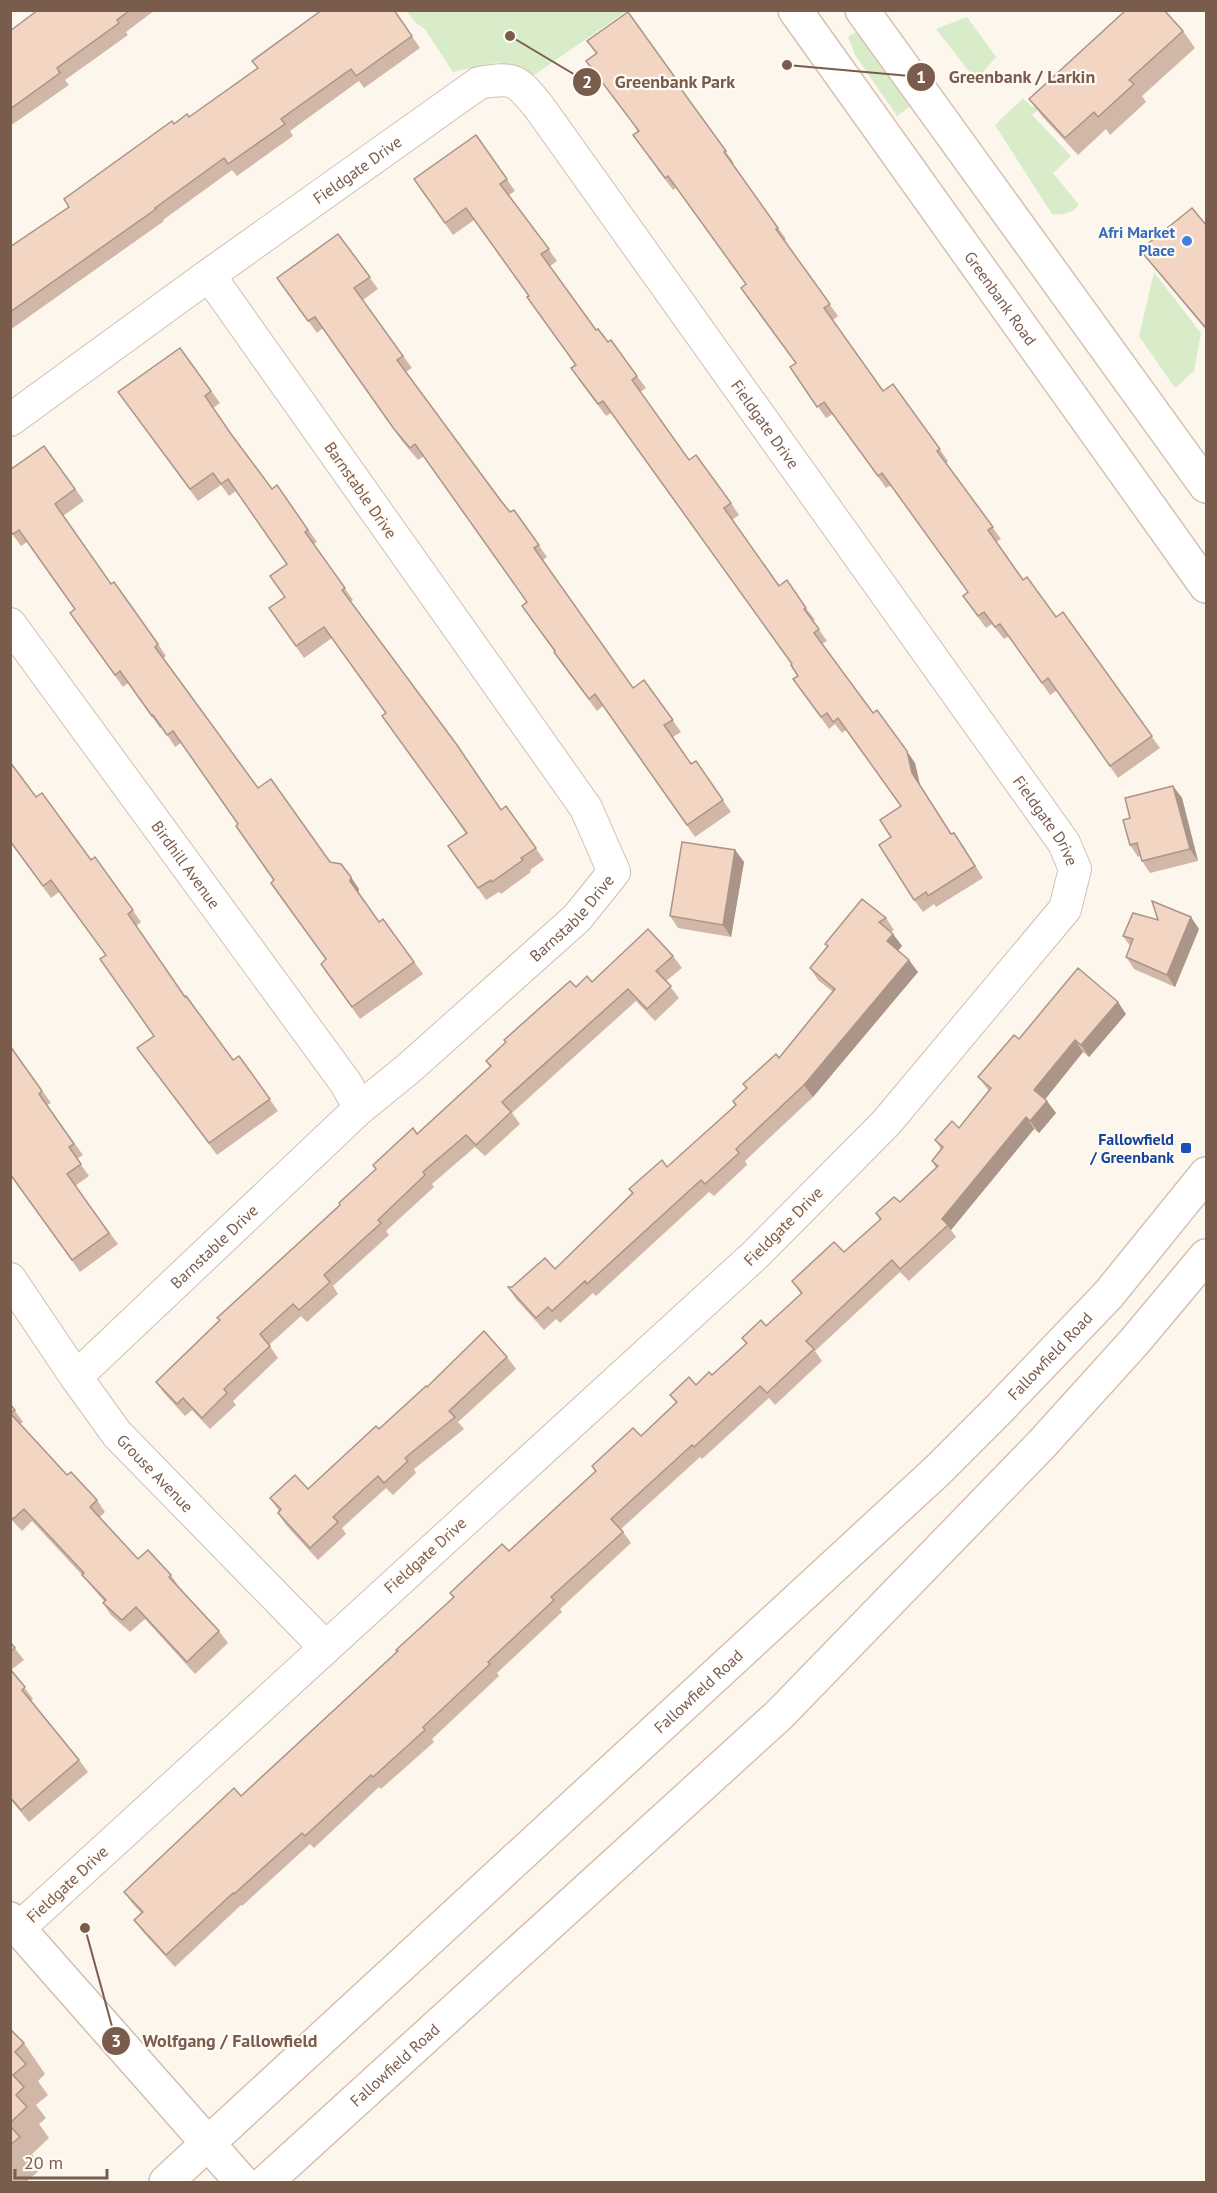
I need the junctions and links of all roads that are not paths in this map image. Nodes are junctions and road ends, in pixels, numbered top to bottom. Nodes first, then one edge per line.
1 (795, 10) edge
2 (862, 10) edge
3 (884, 26) edge
4 (209, 275) junction
5 (10, 420) edge
6 (1206, 486) edge
7 (1206, 586) edge
8 (10, 624) edge
9 (360, 1107) junction
10 (1206, 1174) edge
11 (1206, 1256) edge
12 (10, 1279) edge
13 (76, 1377) junction
14 (324, 1647) junction
15 (14, 1924) edge
16 (209, 2143) junction
17 (166, 2182) edge
18 (242, 2182) edge
19 (266, 2182) edge

1 - 7 main road, Greenbank Road
2 - 3 main road
3 - 6 main road
4 - 5 street, Fieldgate Drive
4 - 9 street, Barnstable Drive
4 - 14 street, Fieldgate Drive
8 - 9 street, Birdhill Avenue
9 - 13 street, Barnstable Drive
10 - 16 main road, Fallowfield Road
11 - 19 main road, Fallowfield Road
12 - 13 street, Grouse Avenue
13 - 14 street, Grouse Avenue
14 - 15 street, Fieldgate Drive
15 - 16 main road
16 - 17 main road, Fallowfield Road
16 - 18 main road

